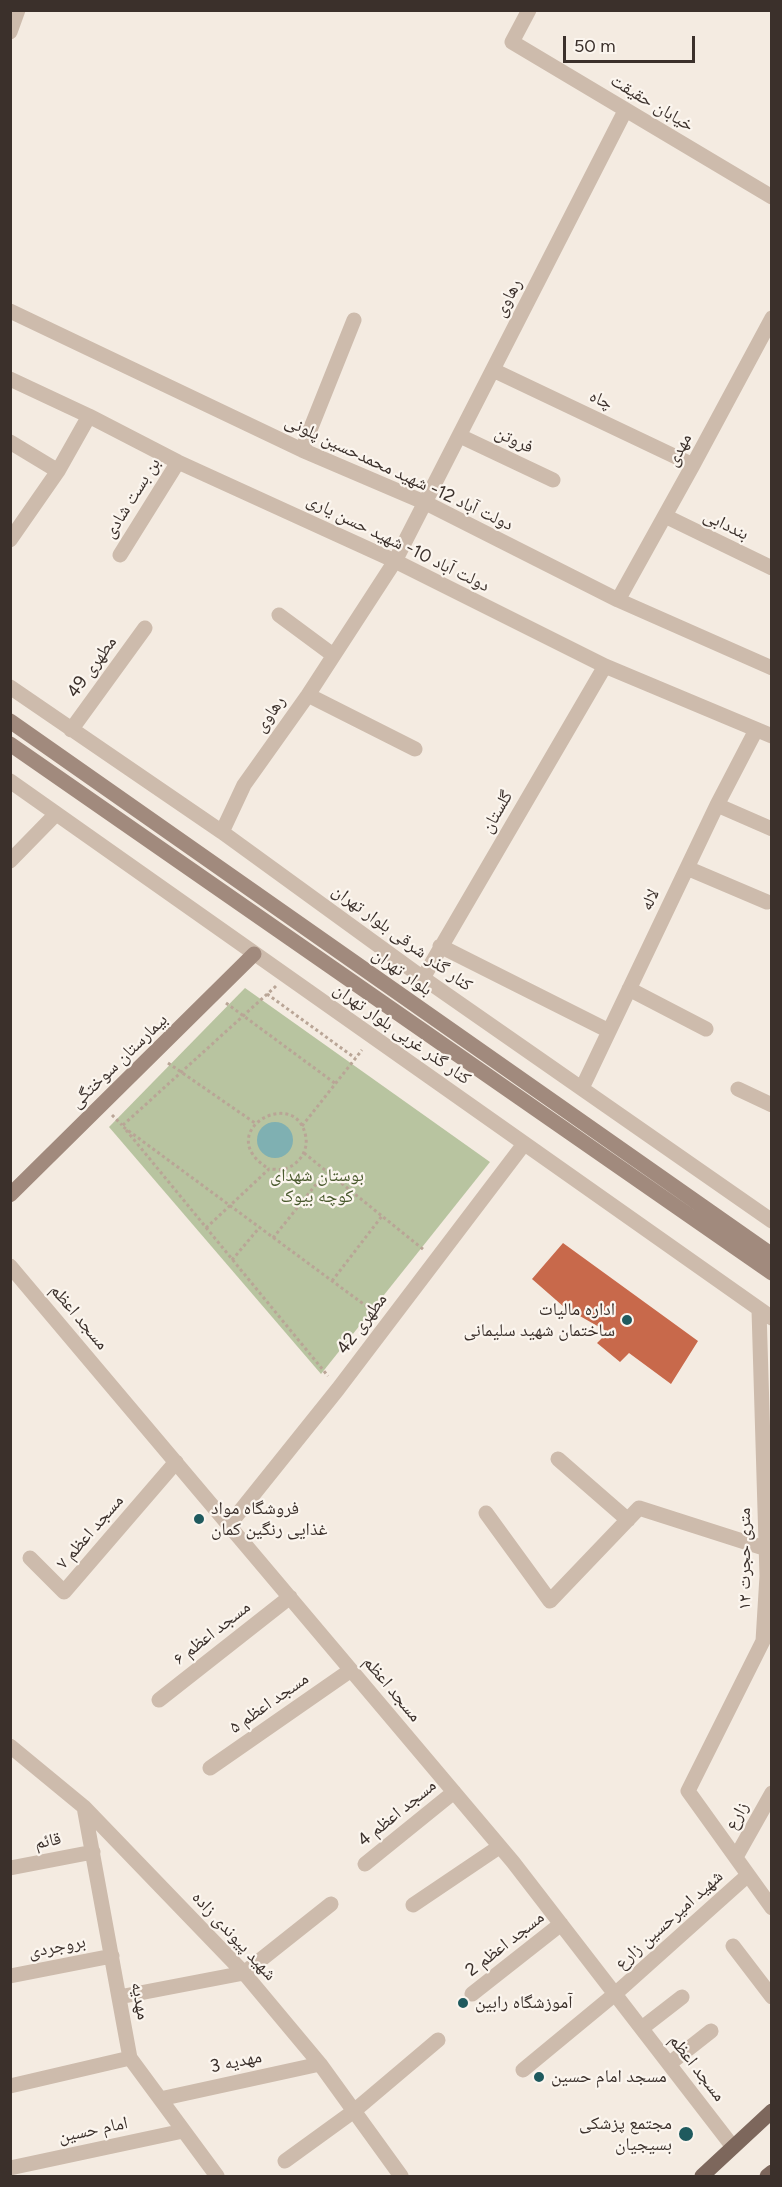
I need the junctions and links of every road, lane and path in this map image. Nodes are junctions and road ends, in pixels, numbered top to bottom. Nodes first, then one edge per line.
1 (18, 10) edge
2 (529, 10) edge
3 (10, 32) edge
4 (625, 111) junction
5 (771, 197) edge
6 (10, 311) edge
7 (771, 318) edge
8 (354, 320) dead end
9 (493, 370) junction
10 (10, 379) edge
11 (89, 416) junction
12 (459, 436) junction
13 (10, 442) edge
14 (302, 450) junction
15 (178, 462) junction
16 (693, 465) junction
17 (58, 471) junction
18 (553, 480) dead end
19 (426, 503) junction
20 (664, 516) junction
21 (11, 537) edge
22 (120, 555) dead end
23 (394, 561) junction
24 (771, 568) edge
25 (618, 600) junction
26 (279, 615) dead end
27 (145, 628) dead end
28 (333, 655) junction
29 (605, 666) junction
30 (771, 668) edge
31 (10, 687) edge
32 (308, 694) junction
33 (10, 721) edge
34 (71, 730) junction
35 (756, 730) junction
36 (771, 736) edge
37 (10, 744) edge
38 (415, 749) dead end
39 (10, 781) edge
40 (717, 805) junction
41 (57, 814) junction
42 (771, 829) edge
43 (222, 832) junction
44 (10, 861) edge
45 (687, 868) junction
46 (767, 902) dead end
47 (440, 946) junction
48 (254, 954) junction
49 (286, 976) junction
50 (423, 978) junction
51 (629, 989) junction
52 (215, 994) junction
53 (267, 994) junction
54 (243, 1016) junction
55 (706, 1029) dead end
56 (609, 1031) junction
57 (373, 1036) junction
58 (154, 1053) junction
59 (356, 1058) junction
60 (181, 1072) junction
61 (336, 1084) junction
62 (582, 1088) junction
63 (738, 1089) dead end
64 (103, 1104) junction
65 (771, 1105) edge
66 (255, 1124) junction
67 (122, 1126) junction
68 (302, 1126) junction
69 (525, 1144) junction
70 (304, 1153) junction
71 (269, 1169) junction
72 (327, 1172) junction
73 (10, 1195) edge
74 (229, 1206) junction
75 (382, 1216) junction
76 (771, 1221) edge
77 (206, 1228) junction
78 (259, 1228) junction
79 (273, 1238) junction
80 (771, 1255) edge
81 (232, 1260) junction
82 (436, 1260) junction
83 (10, 1266) edge
84 (771, 1273) edge
85 (332, 1281) junction
86 (765, 1314) edge
87 (388, 1322) junction
88 (338, 1389) junction
89 (767, 1443) edge
90 (558, 1459) dead end
91 (176, 1462) junction
92 (768, 1501) edge
93 (486, 1512) dead end
94 (628, 1520) junction
95 (229, 1525) junction
96 (767, 1550) junction
97 (30, 1558) dead end
98 (769, 1576) edge
99 (290, 1597) junction
100 (351, 1670) junction
101 (159, 1700) dead end
102 (10, 1746) edge
103 (28, 1761) junction
104 (10, 1764) edge
105 (210, 1768) dead end
106 (454, 1792) junction
107 (771, 1793) edge
108 (84, 1807) junction
109 (499, 1846) junction
110 (93, 1852) junction
111 (735, 1857) junction
112 (365, 1864) dead end
113 (10, 1868) edge
114 (748, 1875) junction
115 (331, 1904) dead end
116 (413, 1905) dead end
117 (771, 1908) edge
118 (561, 1924) junction
119 (732, 1947) dead end
120 (112, 1956) junction
121 (244, 1973) junction
122 (10, 1976) edge
123 (472, 1994) dead end
124 (615, 1994) junction
125 (119, 1997) junction
126 (682, 1997) dead end
127 (771, 1997) edge
128 (642, 2028) junction
129 (711, 2031) dead end
130 (438, 2040) dead end
131 (130, 2058) junction
132 (320, 2064) junction
133 (669, 2064) junction
134 (523, 2070) dead end
135 (10, 2086) edge
136 (160, 2098) junction
137 (354, 2111) junction
138 (771, 2111) edge
139 (183, 2131) junction
140 (734, 2147) junction
141 (285, 2161) dead end
142 (10, 2168) edge
143 (771, 2172) edge
144 (217, 2176) edge
145 (401, 2176) edge
146 (702, 2176) edge
147 (767, 2176) edge

1 - 3 street
2 - 4 street, خیابان حقیقت
4 - 5 street, خیابان حقیقت
4 - 9 street, رهاوی
6 - 14 street, دولت آباد 12- شهید محمدحسین پلونی
7 - 16 street, مهدی
8 - 14 street
9 - 12 street, رهاوی
9 - 16 street, چاه
10 - 11 street, دولت آباد 10- شهید حسن یاری
11 - 15 street, دولت آباد 10- شهید حسن یاری
11 - 17 street
12 - 18 street, فروتن
12 - 19 street, رهاوی
13 - 17 street
14 - 19 street, دولت آباد 12- شهید محمدحسین پلونی
15 - 22 street, بن بست شادی
15 - 23 street, دولت آباد 10- شهید حسن یاری
16 - 20 street, مهدی
17 - 21 street
19 - 23 street, رهاوی
19 - 25 street, دولت آباد 12- شهید محمدحسین پلونی
20 - 24 street, بنددابی
20 - 25 street, مهدی
23 - 28 street, رهاوی
23 - 29 street, دولت آباد 10- شهید حسن یاری
25 - 30 street, دولت آباد 12- شهید محمدحسین پلونی
26 - 28 street
27 - 34 street, مطهری 49
28 - 32 street, رهاوی
29 - 35 street, دولت آباد 10- شهید حسن یاری
29 - 47 street, گلستان
31 - 34 street, کنار گذر شرقی بلوار تهران
32 - 38 street
32 - 43 street, رهاوی
33 - 80 main road, بلوار تهران
34 - 43 street, کنار گذر شرقی بلوار تهران
35 - 36 street, دولت آباد 10- شهید حسن یاری
35 - 40 street, لاله
37 - 84 main road, بلوار تهران
39 - 41 street, کنار گذر غربی بلوار تهران
40 - 42 street
40 - 45 street, لاله
41 - 44 street
41 - 48 street, کنار گذر غربی بلوار تهران
43 - 50 street, کنار گذر شرقی بلوار تهران
45 - 46 street
45 - 51 street, لاله
47 - 50 street, گلستان
47 - 56 street
48 - 49 street, کنار گذر غربی بلوار تهران
48 - 52 main road, بیمارستان سوختگی
49 - 53 path
49 - 57 street, کنار گذر غربی بلوار تهران
50 - 62 street, کنار گذر شرقی بلوار تهران
51 - 55 street
51 - 56 street, لاله
52 - 54 path
52 - 58 main road, بیمارستان سوختگی
53 - 54 path
53 - 59 path
54 - 60 path
54 - 61 path
56 - 62 street, لاله
57 - 59 path
57 - 69 street, کنار گذر غربی بلوار تهران
58 - 60 path
58 - 64 main road, بیمارستان سوختگی
59 - 61 path
60 - 66 path
60 - 67 path
61 - 68 path
62 - 76 street, کنار گذر شرقی بلوار تهران
63 - 65 street
64 - 67 path
64 - 73 main road, بیمارستان سوختگی
66 - 68 path
66 - 71 path
67 - 74 path
67 - 77 path
68 - 70 path
69 - 82 street, مطهری 42
69 - 86 street, کنار گذر غربی بلوار تهران
70 - 71 path
70 - 72 path
71 - 74 path
72 - 75 path
72 - 79 path
74 - 77 path
74 - 78 path
75 - 82 path
75 - 85 path
77 - 81 path
78 - 79 path
78 - 81 path
79 - 85 path
81 - 88 path
82 - 87 street, مطهری 42
83 - 91 street, مسجد اعظم
85 - 87 path
86 - 89 street, ۱۲ متری حجرت
87 - 88 street, مطهری 42
88 - 95 street, مطهری 42
89 - 92 street, ۱۲ متری حجرت
90 - 94 street
91 - 95 street, مسجد اعظم
91 - 97 street, مسجد اعظم ۷
92 - 96 street, ۱۲ متری حجرت
93 - 94 street
94 - 96 street
95 - 99 street, مسجد اعظم
96 - 98 street, ۱۲ متری حجرت
98 - 111 street, ۱۲ متری حجرت
99 - 100 street, مسجد اعظم
99 - 101 street, مسجد اعظم ۶
100 - 105 street, مسجد اعظم ۵
100 - 106 street, مسجد اعظم
102 - 103 street, شهید پیوندی زاده
103 - 104 street
103 - 108 street, شهید پیوندی زاده
106 - 109 street, مسجد اعظم
106 - 112 street, مسجد اعظم 4
107 - 111 street, زارع
108 - 110 street, مهدیه
108 - 121 street, شهید پیوندی زاده
109 - 116 street
109 - 118 street, مسجد اعظم
110 - 113 street, قائم
110 - 120 street, مهدیه
111 - 114 street
114 - 117 street
114 - 124 street, شهید امیرحسین زارع
115 - 121 street
118 - 123 street, مسجد اعظم 2
118 - 124 street, مسجد اعظم
119 - 127 street
120 - 122 street, بروجردی
120 - 125 street, مهدیه
121 - 125 street
121 - 132 street, شهید پیوندی زاده
124 - 128 street, مسجد اعظم
124 - 134 street, شهید امیرحسین زارع
125 - 131 street, مهدیه
126 - 128 street
128 - 133 street, مسجد اعظم
129 - 133 street
130 - 137 street
131 - 135 street
131 - 136 street, مهدیه
132 - 136 street, مهدیه 3
132 - 137 street, شهید پیوندی زاده
133 - 140 street, مسجد اعظم
136 - 139 street, مهدیه
137 - 141 street
137 - 145 street, شهید پیوندی زاده
138 - 140 main road
139 - 142 street, امام حسین
139 - 144 street, مهدیه
140 - 146 main road
143 - 147 main road

